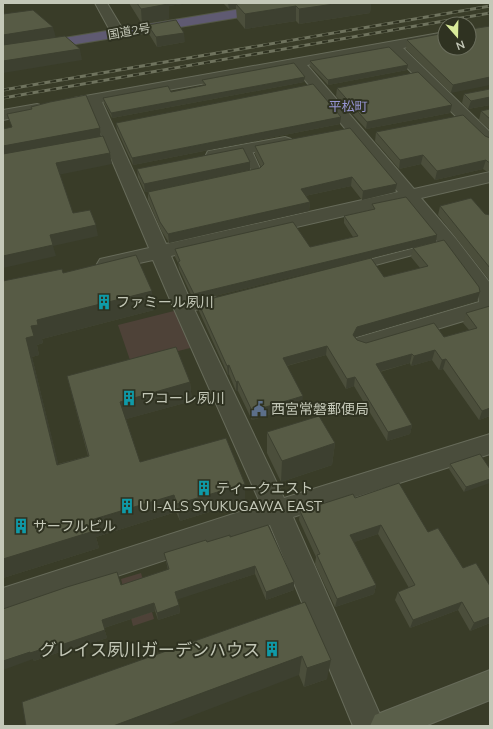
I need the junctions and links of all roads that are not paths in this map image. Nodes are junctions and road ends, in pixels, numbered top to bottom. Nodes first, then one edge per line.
1 (101, 3) edge
2 (247, 3) edge
3 (302, 3) edge
4 (121, 20) edge
5 (437, 37) edge
6 (3, 42) edge
7 (392, 45) junction
8 (3, 52) edge
9 (297, 62) junction
10 (421, 73) junction
11 (406, 76) edge
12 (92, 99) junction
13 (484, 112) edge
14 (3, 115) edge
15 (457, 117) junction
16 (300, 138) edge
17 (490, 141) edge
18 (246, 149) junction
19 (200, 158) edge
20 (490, 177) edge
21 (235, 178) edge
22 (409, 196) junction
23 (449, 243) junction
24 (159, 252) junction
25 (92, 268) edge
26 (343, 269) edge
27 (486, 283) edge
28 (222, 299) edge
29 (490, 306) edge
30 (184, 309) junction
31 (364, 343) edge
32 (490, 444) edge
33 (277, 511) junction
34 (3, 601) edge
35 (490, 685) edge
36 (370, 726) edge
37 (386, 726) edge

1 - 4 street
2 - 4 highway, 国道2号
3 - 4 highway, 国道2号
4 - 6 highway, 国道2号
4 - 8 highway, 国道2号
5 - 7 street
7 - 9 street
7 - 10 street
9 - 12 street
9 - 22 street
10 - 11 street
10 - 15 street
12 - 14 street
12 - 24 street
13 - 15 street
15 - 17 street
16 - 18 street
18 - 19 street
18 - 21 lane
20 - 22 street
22 - 23 street
22 - 24 street
23 - 26 lane
23 - 27 street
24 - 25 street
24 - 30 street
27 - 29 street
28 - 30 lane
29 - 31 street
30 - 33 street
32 - 33 street
33 - 34 street
33 - 36 street
35 - 37 street

